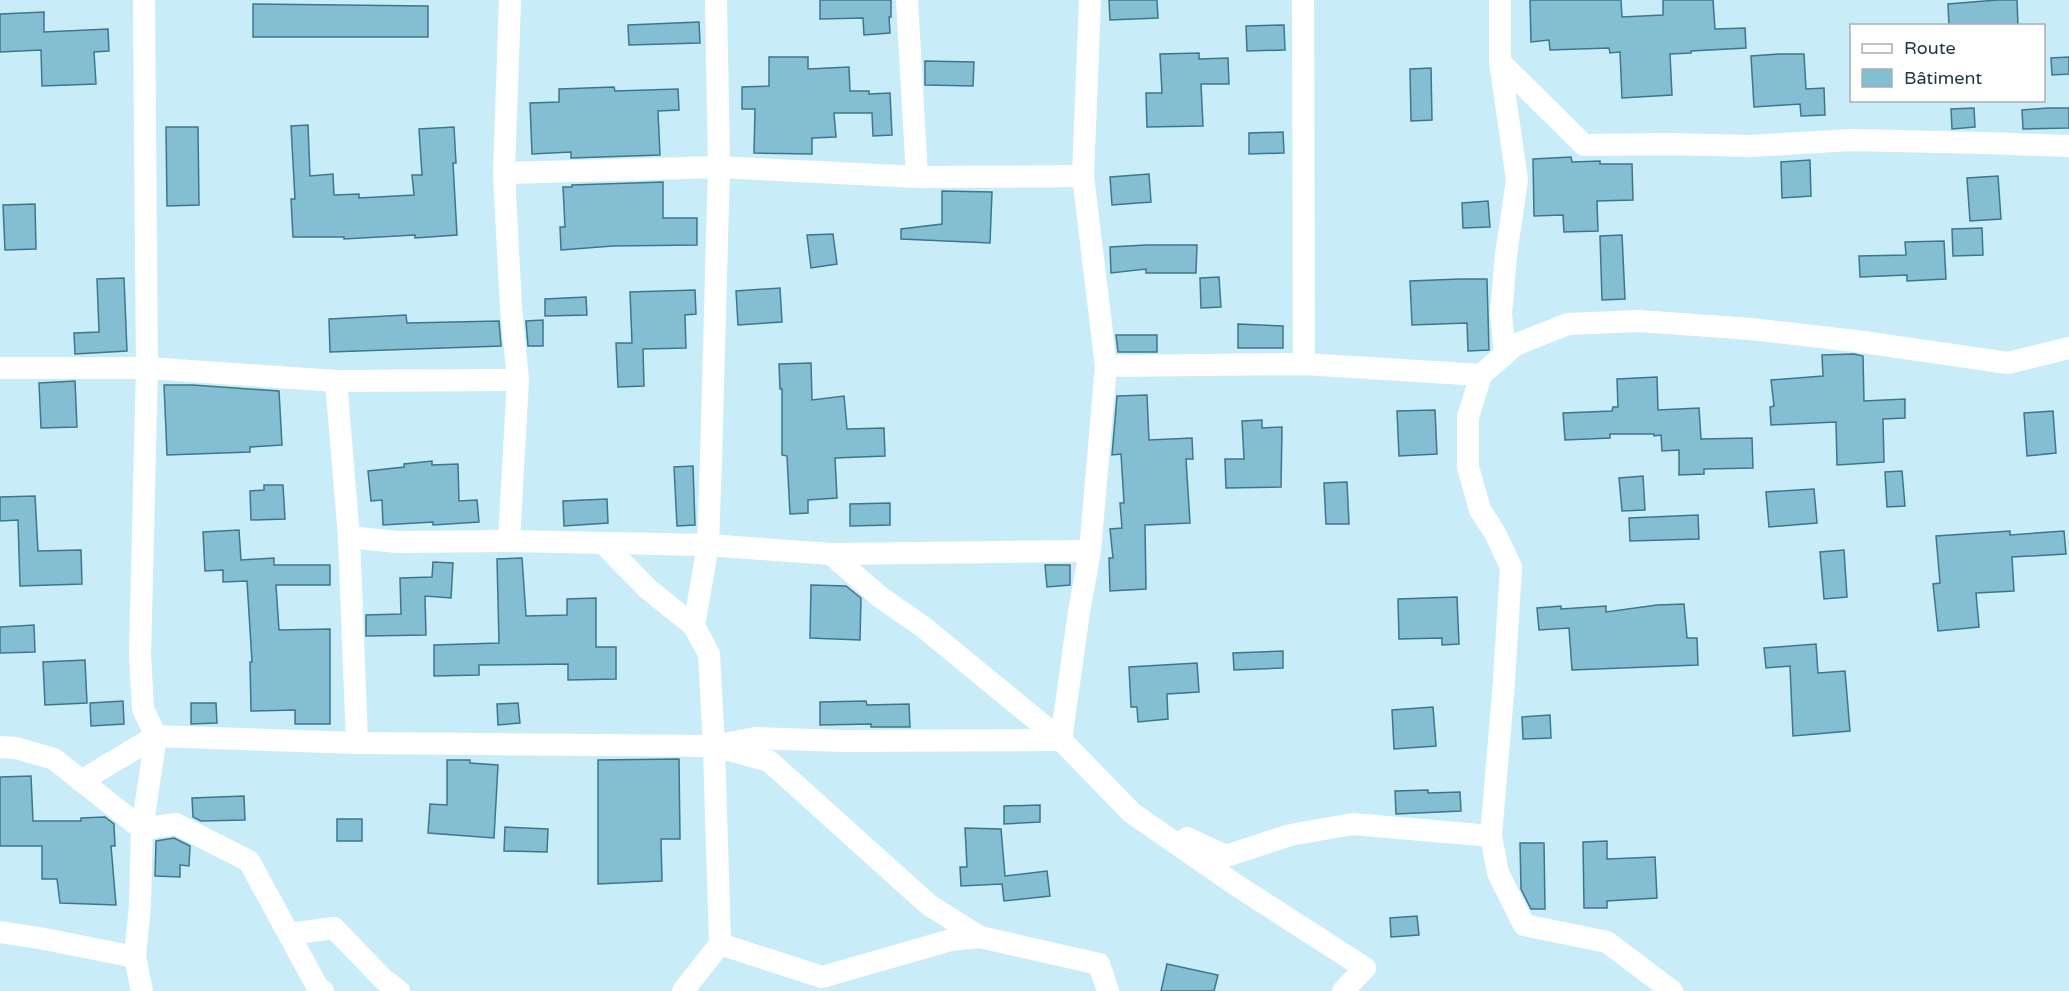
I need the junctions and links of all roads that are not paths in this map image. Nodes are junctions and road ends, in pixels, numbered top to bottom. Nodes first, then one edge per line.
1 (144, 0) edge
2 (510, 0) edge
3 (716, 0) edge
4 (907, 0) edge
5 (1090, 0) edge
6 (1303, 0) edge
7 (1500, 0) edge
8 (1500, 62) junction
9 (2069, 146) edge
10 (719, 167) junction
11 (504, 174) junction
12 (1083, 176) junction
13 (916, 177) junction
14 (2069, 348) edge
15 (1505, 354) junction
16 (1304, 363) junction
17 (1106, 366) junction
18 (0, 368) edge
19 (147, 368) junction
20 (1481, 375) junction
21 (518, 380) junction
22 (336, 381) junction
23 (349, 537) junction
24 (509, 541) junction
25 (603, 543) junction
26 (708, 545) junction
27 (1090, 551) junction
28 (831, 554) junction
29 (694, 626) junction
30 (156, 736) junction
31 (1061, 740) junction
32 (357, 743) junction
33 (714, 746) junction
34 (0, 747) edge
35 (81, 781) junction
36 (1132, 813) junction
37 (142, 829) junction
38 (1491, 836) junction
39 (0, 933) edge
40 (290, 934) junction
41 (980, 937) junction
42 (720, 944) junction
43 (135, 957) junction
44 (319, 990) edge
45 (142, 991) edge
46 (399, 991) edge
47 (683, 991) edge
48 (1108, 991) edge
49 (1343, 991) edge
50 (1672, 991) edge

1 - 19 street
2 - 11 street
3 - 10 street
4 - 13 street
5 - 12 street
6 - 16 street
7 - 8 street
8 - 9 street
8 - 15 street
10 - 11 street
10 - 13 street
10 - 26 street
11 - 21 street
12 - 13 street
12 - 17 street
14 - 15 street
15 - 20 street
16 - 17 street
16 - 20 street
17 - 27 street
18 - 19 street
19 - 22 street
19 - 30 street
20 - 38 street
21 - 22 street
21 - 24 street
22 - 23 street
23 - 24 street
23 - 32 street
24 - 25 street
25 - 26 street
25 - 29 street
26 - 28 street
26 - 29 street
27 - 28 street
27 - 31 street
28 - 31 street
29 - 33 street
30 - 32 street
30 - 35 street
30 - 37 street
31 - 33 street
31 - 36 street
32 - 33 street
33 - 41 street
33 - 42 street
34 - 35 street
35 - 37 street
36 - 38 street
36 - 49 street
37 - 40 street
37 - 43 street
38 - 50 street
39 - 43 street
40 - 44 street
40 - 46 street
41 - 42 street
41 - 48 street
42 - 47 street
43 - 45 street

